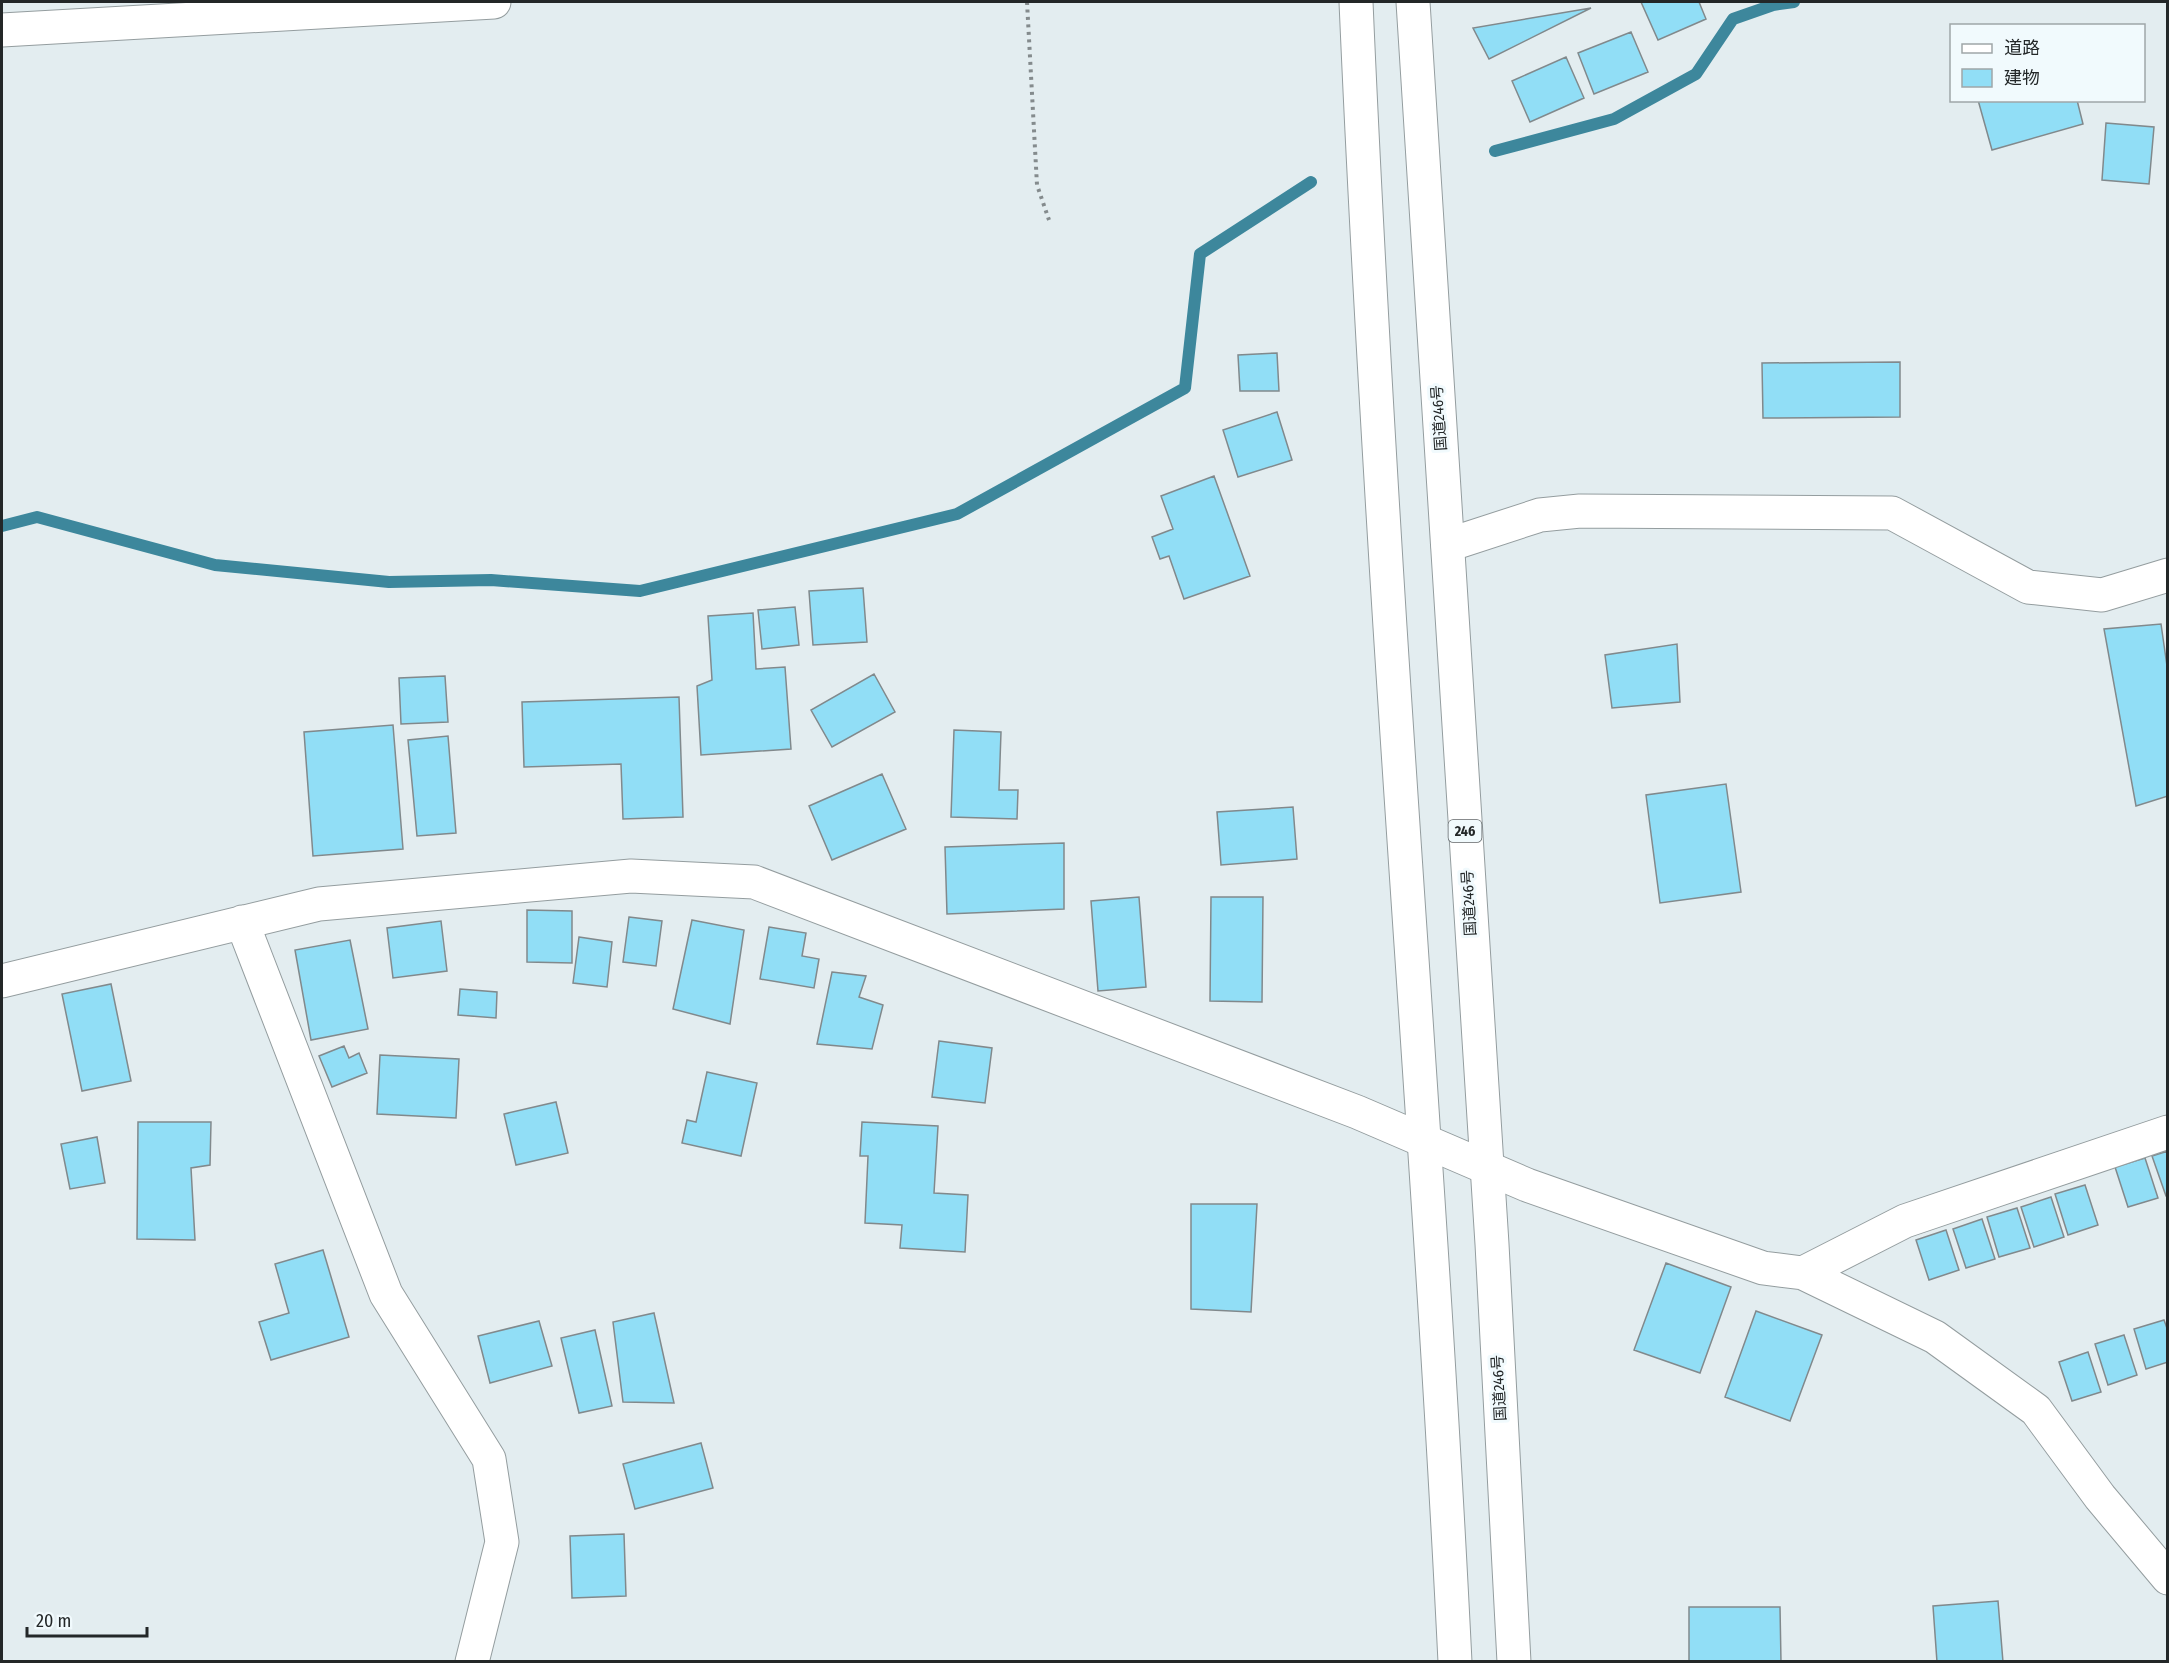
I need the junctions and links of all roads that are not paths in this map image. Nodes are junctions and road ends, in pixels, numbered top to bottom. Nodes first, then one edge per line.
1 (494, 2) edge
2 (1356, 2) edge
3 (1413, 2) edge
4 (2, 30) edge
5 (1448, 545) junction
6 (2168, 575) edge
7 (242, 922) junction
8 (2, 981) edge
9 (2168, 1132) edge
10 (1425, 1141) junction
11 (1486, 1167) junction
12 (1803, 1273) junction
13 (2168, 1578) edge
14 (472, 1662) edge
15 (1455, 1662) edge
16 (1514, 1662) edge

1 - 4 main road
2 - 10 main road
3 - 5 main road, 国道246号 / 246
5 - 6 main road
5 - 11 main road, 国道246号 / 246
7 - 8 main road
7 - 10 main road
7 - 14 main road
9 - 12 main road
10 - 11 main road
10 - 15 main road
11 - 12 main road
11 - 16 main road, 国道246号 / 246
12 - 13 main road

